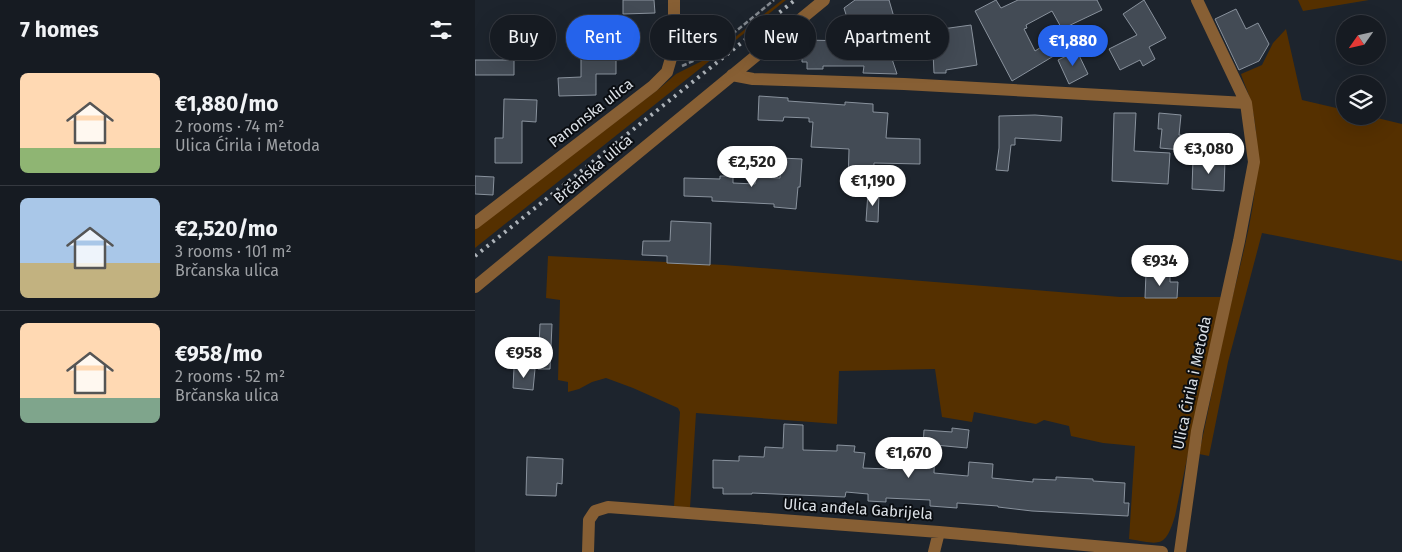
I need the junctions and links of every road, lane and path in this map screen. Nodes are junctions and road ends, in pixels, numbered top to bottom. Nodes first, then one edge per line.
1 (674, 0) edge
2 (775, 0) edge
3 (824, 0) edge
4 (1197, 0) edge
5 (667, 72) junction
6 (732, 75) junction
7 (1246, 103) junction
8 (475, 223) edge
9 (475, 288) edge
10 (939, 532) junction
11 (588, 552) edge
12 (934, 552) edge
13 (1162, 552) edge
14 (1180, 552) edge

1 - 5 street
2 - 5 path
3 - 6 street, Brčanska ulica
4 - 7 street, Ulica Ćirila i Metoda
5 - 8 street, Panonska ulica
6 - 7 street
6 - 9 street, Brčanska ulica
7 - 14 street, Ulica Ćirila i Metoda
10 - 11 street, Ulica anđela Gabrijela
10 - 12 street
10 - 13 street, Ulica anđela Gabrijela

